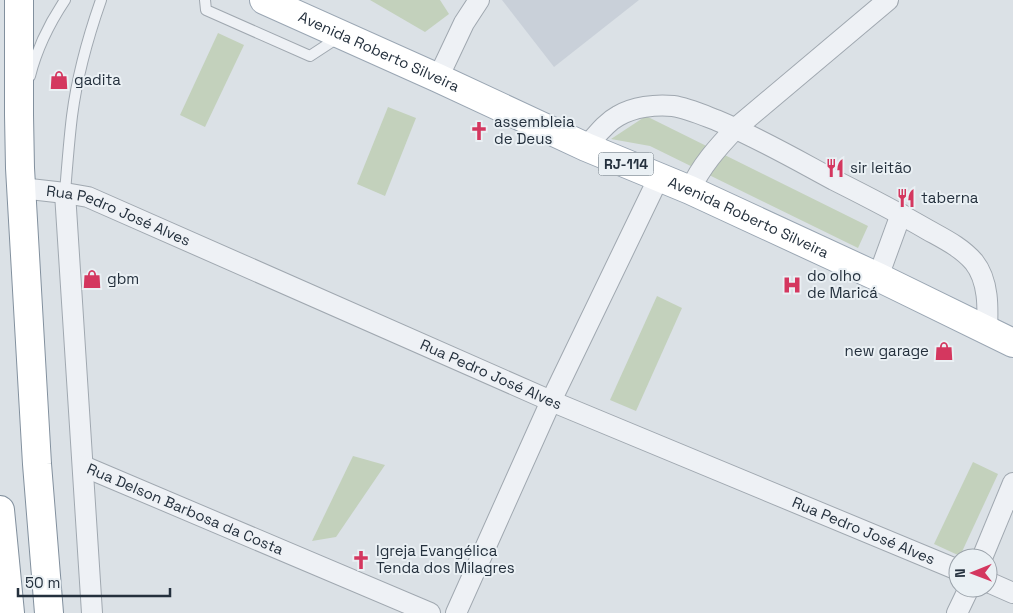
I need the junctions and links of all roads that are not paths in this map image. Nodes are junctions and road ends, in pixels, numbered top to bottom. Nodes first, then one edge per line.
1 (19, 0) edge
2 (65, 0) edge
3 (100, 0) edge
4 (205, 0) edge
5 (264, 0) edge
6 (479, 0) edge
7 (888, 0) edge
8 (342, 35) junction
9 (438, 78) junction
10 (19, 115) junction
11 (736, 128) junction
12 (586, 147) junction
13 (659, 177) junction
14 (21, 188) junction
15 (690, 190) junction
16 (65, 193) junction
17 (901, 214) junction
18 (878, 277) junction
19 (988, 331) junction
20 (1013, 343) edge
21 (551, 401) junction
22 (83, 466) junction
23 (1013, 483) edge
24 (0, 510) edge
25 (986, 548) edge
26 (948, 566) edge
27 (998, 586) edge
28 (1013, 593) edge
29 (964, 598) edge
30 (10, 613) edge
31 (49, 613) edge
32 (92, 613) edge
33 (430, 613) edge
34 (456, 613) edge
35 (957, 613) edge

1 - 10 main road
2 - 10 lane
3 - 16 lane
4 - 8 lane
5 - 8 main road, Avenida Roberto Silveira / RJ-114
6 - 9 street
7 - 11 street
8 - 9 main road, Avenida Roberto Silveira / RJ-114
9 - 12 main road, Avenida Roberto Silveira / RJ-114
10 - 14 main road
11 - 12 street
11 - 15 street
11 - 17 street
12 - 13 main road, Avenida Roberto Silveira / RJ-114
13 - 15 main road, Avenida Roberto Silveira / RJ-114
13 - 21 street
14 - 16 street, Rua Pedro José Alves
14 - 31 main road
15 - 18 main road, Avenida Roberto Silveira / RJ-114
16 - 21 street, Rua Pedro José Alves
16 - 22 street, Rua Delson Barbosa da Costa
17 - 18 street
17 - 19 street
18 - 19 main road, Avenida Roberto Silveira / RJ-114
19 - 20 main road, Avenida Roberto Silveira / RJ-114
21 - 26 street, Rua Pedro José Alves
21 - 34 street
22 - 32 street
22 - 33 street, Rua Delson Barbosa da Costa
23 - 25 street
24 - 30 main road
27 - 28 street
29 - 35 street

